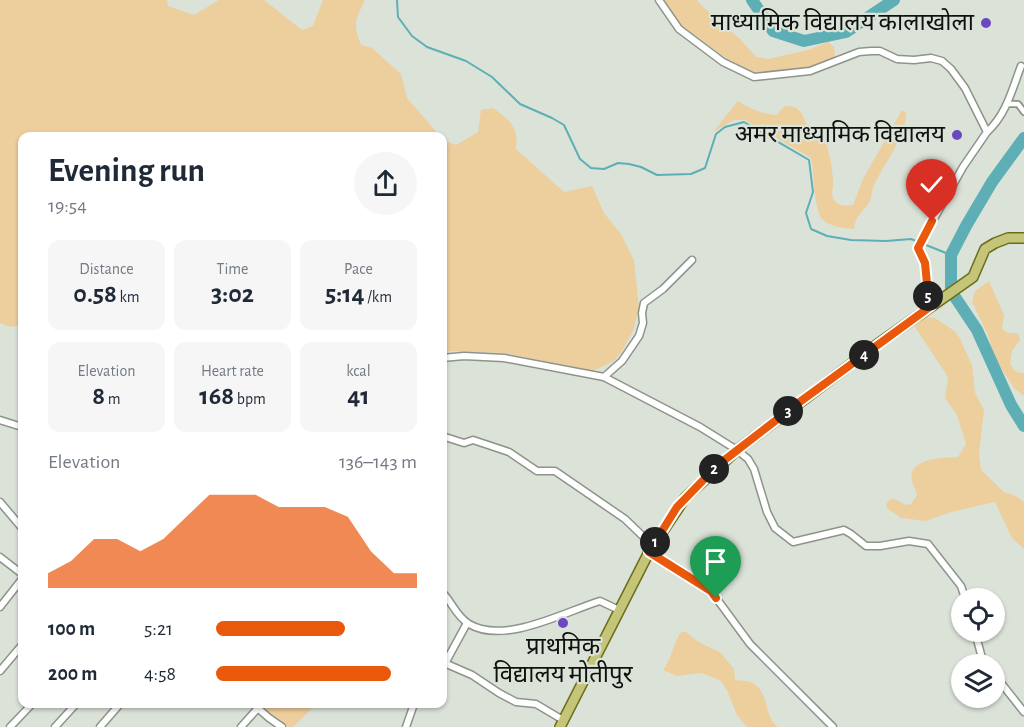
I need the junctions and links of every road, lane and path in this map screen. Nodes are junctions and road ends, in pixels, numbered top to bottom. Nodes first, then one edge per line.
1 (659, 0) edge
2 (1021, 66) dead end
3 (1007, 104) junction
4 (1023, 109) edge
5 (987, 132) junction
6 (1024, 238) edge
7 (692, 260) dead end
8 (931, 306) junction
9 (447, 358) edge
10 (604, 377) junction
11 (0, 420) edge
12 (18, 426) edge
13 (447, 438) edge
14 (737, 450) junction
15 (0, 502) edge
16 (18, 523) edge
17 (651, 549) junction
18 (0, 557) edge
19 (18, 571) edge
20 (18, 584) edge
21 (962, 588) edge
22 (447, 600) edge
23 (0, 607) edge
24 (619, 610) junction
25 (467, 623) junction
26 (18, 650) edge
27 (447, 660) edge
28 (447, 666) edge
29 (0, 670) edge
30 (1005, 688) edge
31 (28, 708) edge
32 (72, 708) edge
33 (117, 708) edge
34 (254, 708) edge
35 (258, 708) edge
36 (413, 708) edge
37 (1024, 712) edge
38 (561, 723) edge
39 (10, 727) edge
40 (55, 727) edge
41 (100, 727) edge
42 (241, 727) edge
43 (282, 727) edge
44 (406, 727) edge
45 (833, 727) edge

1 - 5 street
2 - 3 street
3 - 4 street
3 - 5 street
5 - 8 street
6 - 8 main road
7 - 10 street
8 - 14 main road
9 - 10 street
10 - 14 street
11 - 12 street
13 - 17 street
14 - 17 main road
14 - 21 street
15 - 16 street
17 - 24 main road
17 - 45 street
18 - 19 street
20 - 23 street
22 - 25 street
24 - 25 street
24 - 38 main road
25 - 27 street
26 - 29 street
28 - 38 street
30 - 37 street
31 - 39 street
32 - 40 street
33 - 41 street
34 - 42 street
35 - 43 street
36 - 44 street

